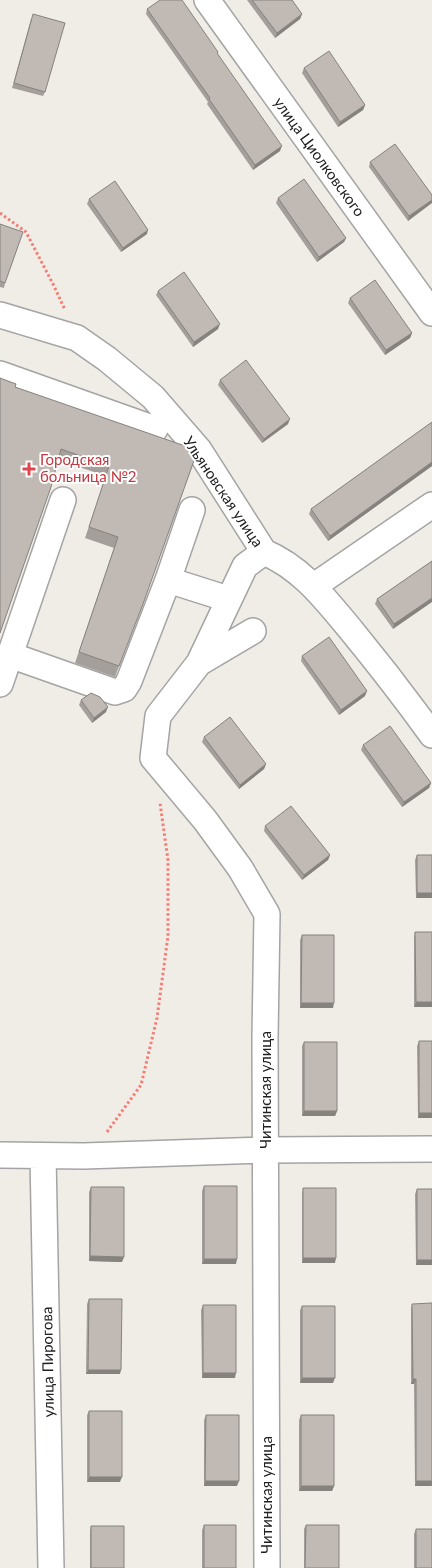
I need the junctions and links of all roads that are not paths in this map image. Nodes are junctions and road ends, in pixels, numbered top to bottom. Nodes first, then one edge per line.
1 (207, 0) edge
2 (432, 313) edge
3 (0, 315) edge
4 (0, 374) edge
5 (155, 429) dead end
6 (63, 500) dead end
7 (432, 505) edge
8 (192, 510) dead end
9 (264, 552) junction
10 (168, 580) junction
11 (314, 586) junction
12 (228, 599) junction
13 (253, 631) dead end
14 (10, 656) junction
15 (199, 663) junction
16 (0, 684) edge
17 (432, 736) edge
18 (432, 1149) edge
19 (266, 1150) junction
20 (0, 1154) edge
21 (43, 1156) junction
22 (51, 1568) edge
23 (267, 1568) edge

1 - 2 street, улица Циолковского
3 - 9 street, Ульяновская улица
4 - 5 street
6 - 14 street
7 - 11 street
8 - 10 street
9 - 11 street, Ульяновская улица
9 - 12 street
10 - 12 street
10 - 14 street
11 - 17 street, Ульяновская улица
12 - 15 street
13 - 15 street
14 - 16 street
15 - 19 street, Читинская улица
18 - 19 street
19 - 21 street
19 - 23 street, Читинская улица
20 - 21 street
21 - 22 street, улица Пирогова

